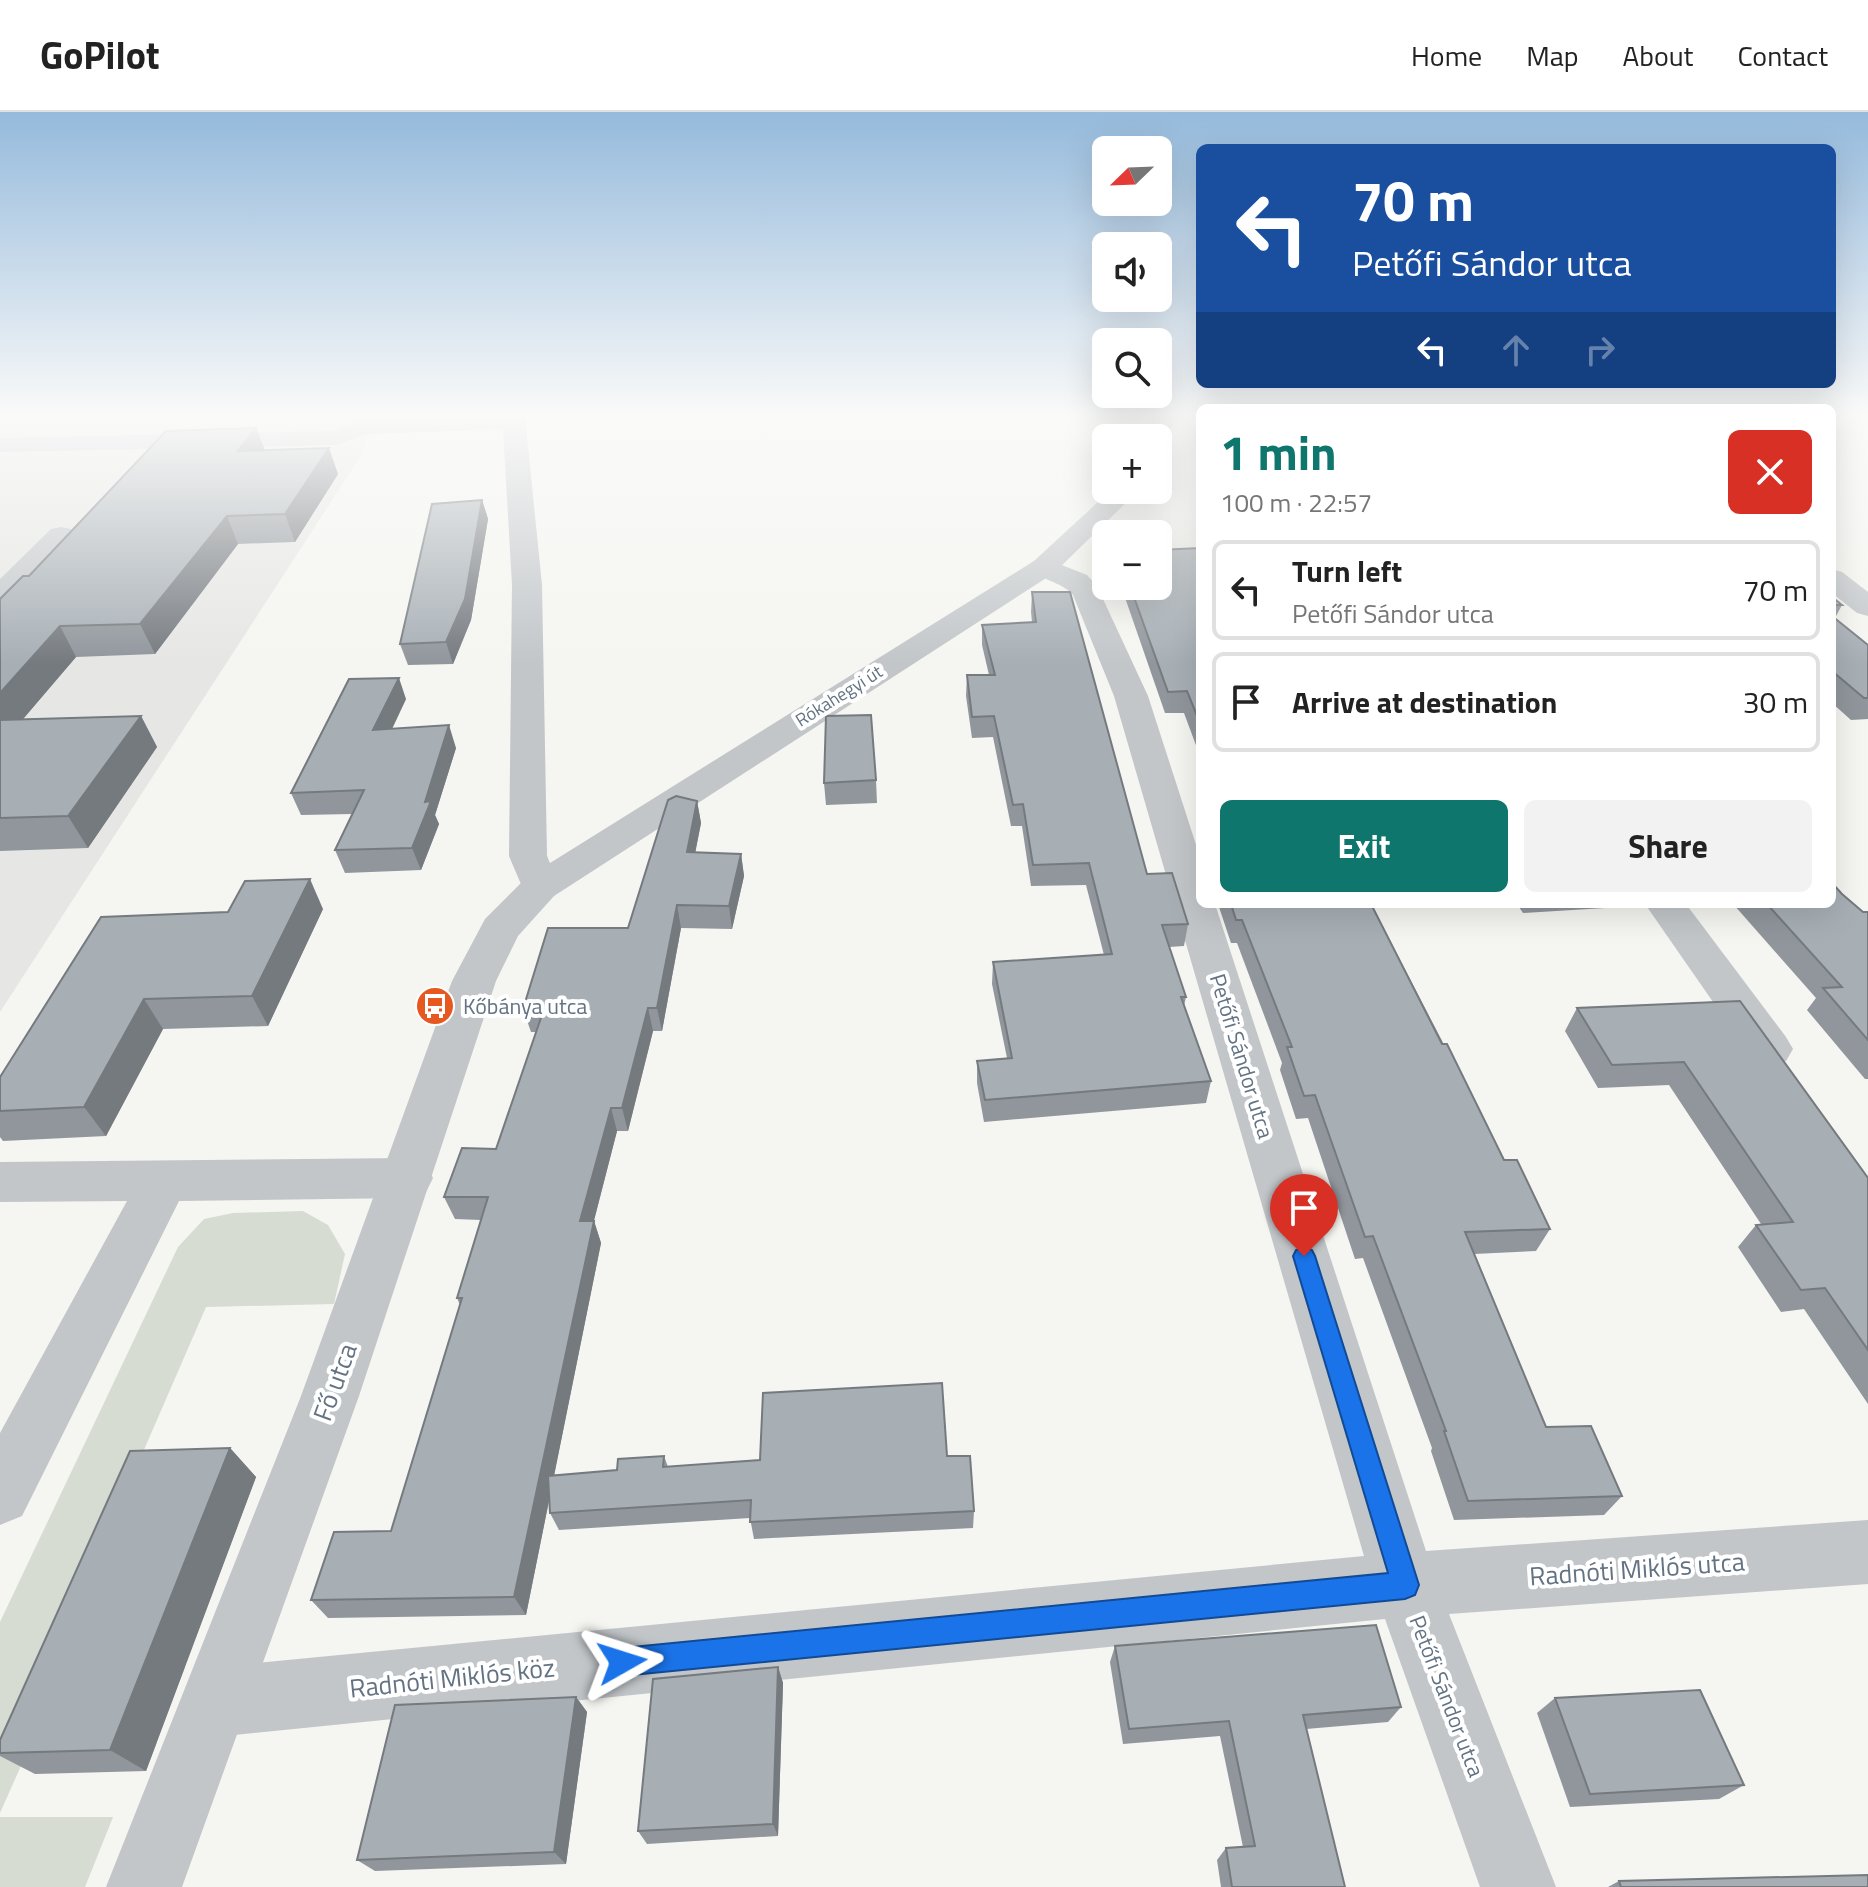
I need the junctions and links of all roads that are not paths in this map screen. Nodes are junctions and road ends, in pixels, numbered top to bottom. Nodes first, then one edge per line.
1 (520, 499) edge
2 (1111, 504) edge
3 (61, 535) dead end
4 (1044, 567) junction
5 (1836, 581) edge
6 (0, 596) edge
7 (1868, 607) edge
8 (540, 887) junction
9 (1196, 907) edge
10 (1196, 908) edge
11 (1668, 908) edge
12 (1794, 1082) edge
13 (408, 1178) junction
14 (164, 1181) junction
15 (0, 1182) edge
16 (0, 1494) edge
17 (1868, 1552) edge
18 (1405, 1585) junction
19 (215, 1702) junction
20 (144, 1887) edge
21 (1518, 1887) edge

1 - 8 street
2 - 4 street, Rókahegyi út
3 - 6 street
4 - 8 street, Rókahegyi út
4 - 9 street, Petőfi Sándor utca
5 - 7 street
8 - 13 street, Fő utca
10 - 18 street, Petőfi Sándor utca
11 - 12 street
13 - 14 street
13 - 19 street, Fő utca
14 - 15 street
14 - 16 street
17 - 18 street, Radnóti Miklós utca
18 - 19 street, Radnóti Miklós köz
18 - 21 street, Petőfi Sándor utca
19 - 20 street, Fő utca

